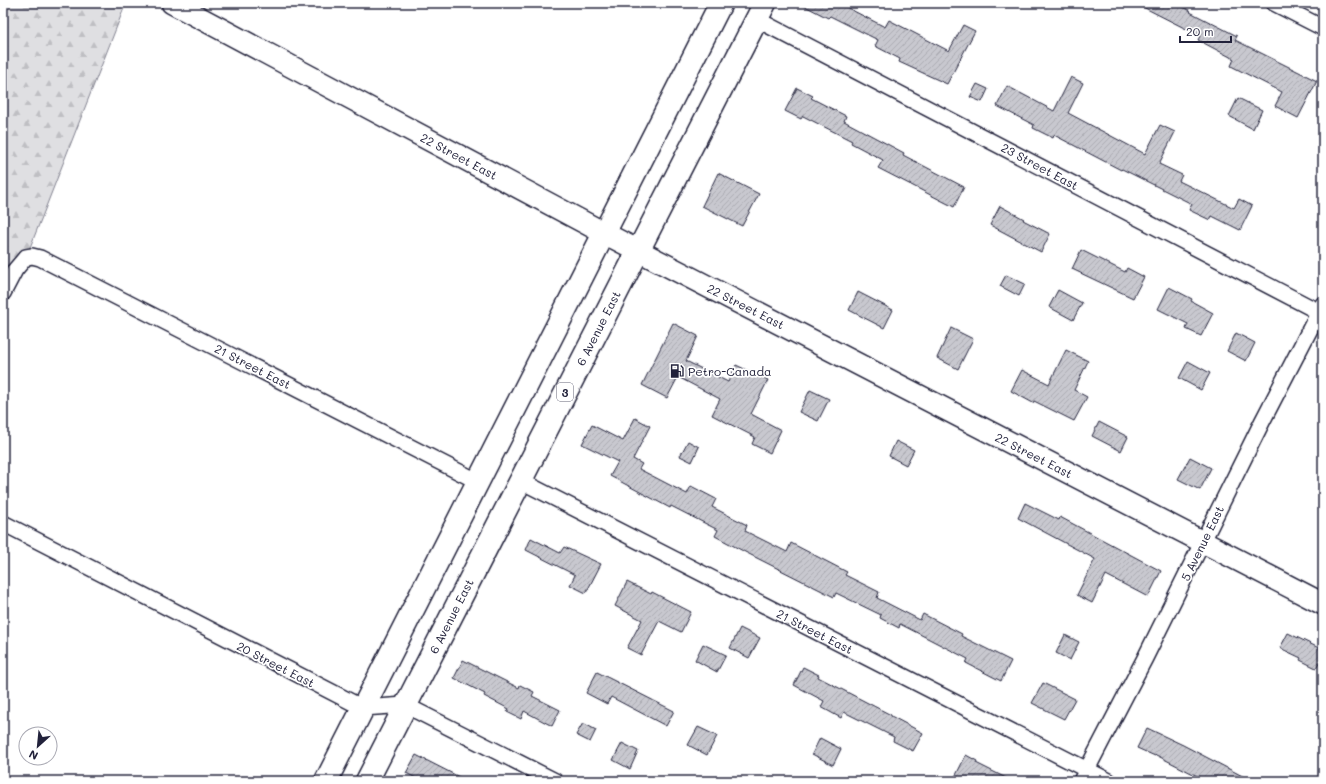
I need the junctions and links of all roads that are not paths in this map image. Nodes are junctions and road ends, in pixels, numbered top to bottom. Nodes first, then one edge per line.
1 (172, 3) edge
2 (721, 3) edge
3 (1274, 3) edge
4 (761, 11) edge
5 (1323, 28) edge
6 (604, 233) junction
7 (638, 250) junction
8 (3, 293) edge
9 (1322, 310) edge
10 (521, 481) junction
11 (479, 482) junction
12 (3, 524) edge
13 (1202, 542) junction
14 (1323, 604) edge
15 (405, 705) junction
16 (363, 708) junction
17 (1083, 775) edge
18 (326, 781) edge
19 (367, 781) edge
20 (554, 781) edge
21 (1109, 781) edge

1 - 6 street, 22 Street East
2 - 6 main road
3 - 5 street
4 - 7 main road, 6 Avenue East / 3
4 - 9 street, 23 Street East
6 - 7 street, 22 Street East
6 - 11 main road
7 - 10 main road, 6 Avenue East / 3
7 - 13 street, 22 Street East
8 - 11 street, 21 Street East
9 - 13 street, 5 Avenue East
10 - 15 main road, 6 Avenue East / 3
10 - 17 street, 21 Street East
11 - 16 main road
12 - 16 street, 20 Street East
13 - 14 street, 22 Street East
13 - 17 street, 5 Avenue East
15 - 16 street
15 - 19 main road, 6 Avenue East / 3
15 - 20 street
16 - 18 main road
17 - 21 street, 21 Street East

